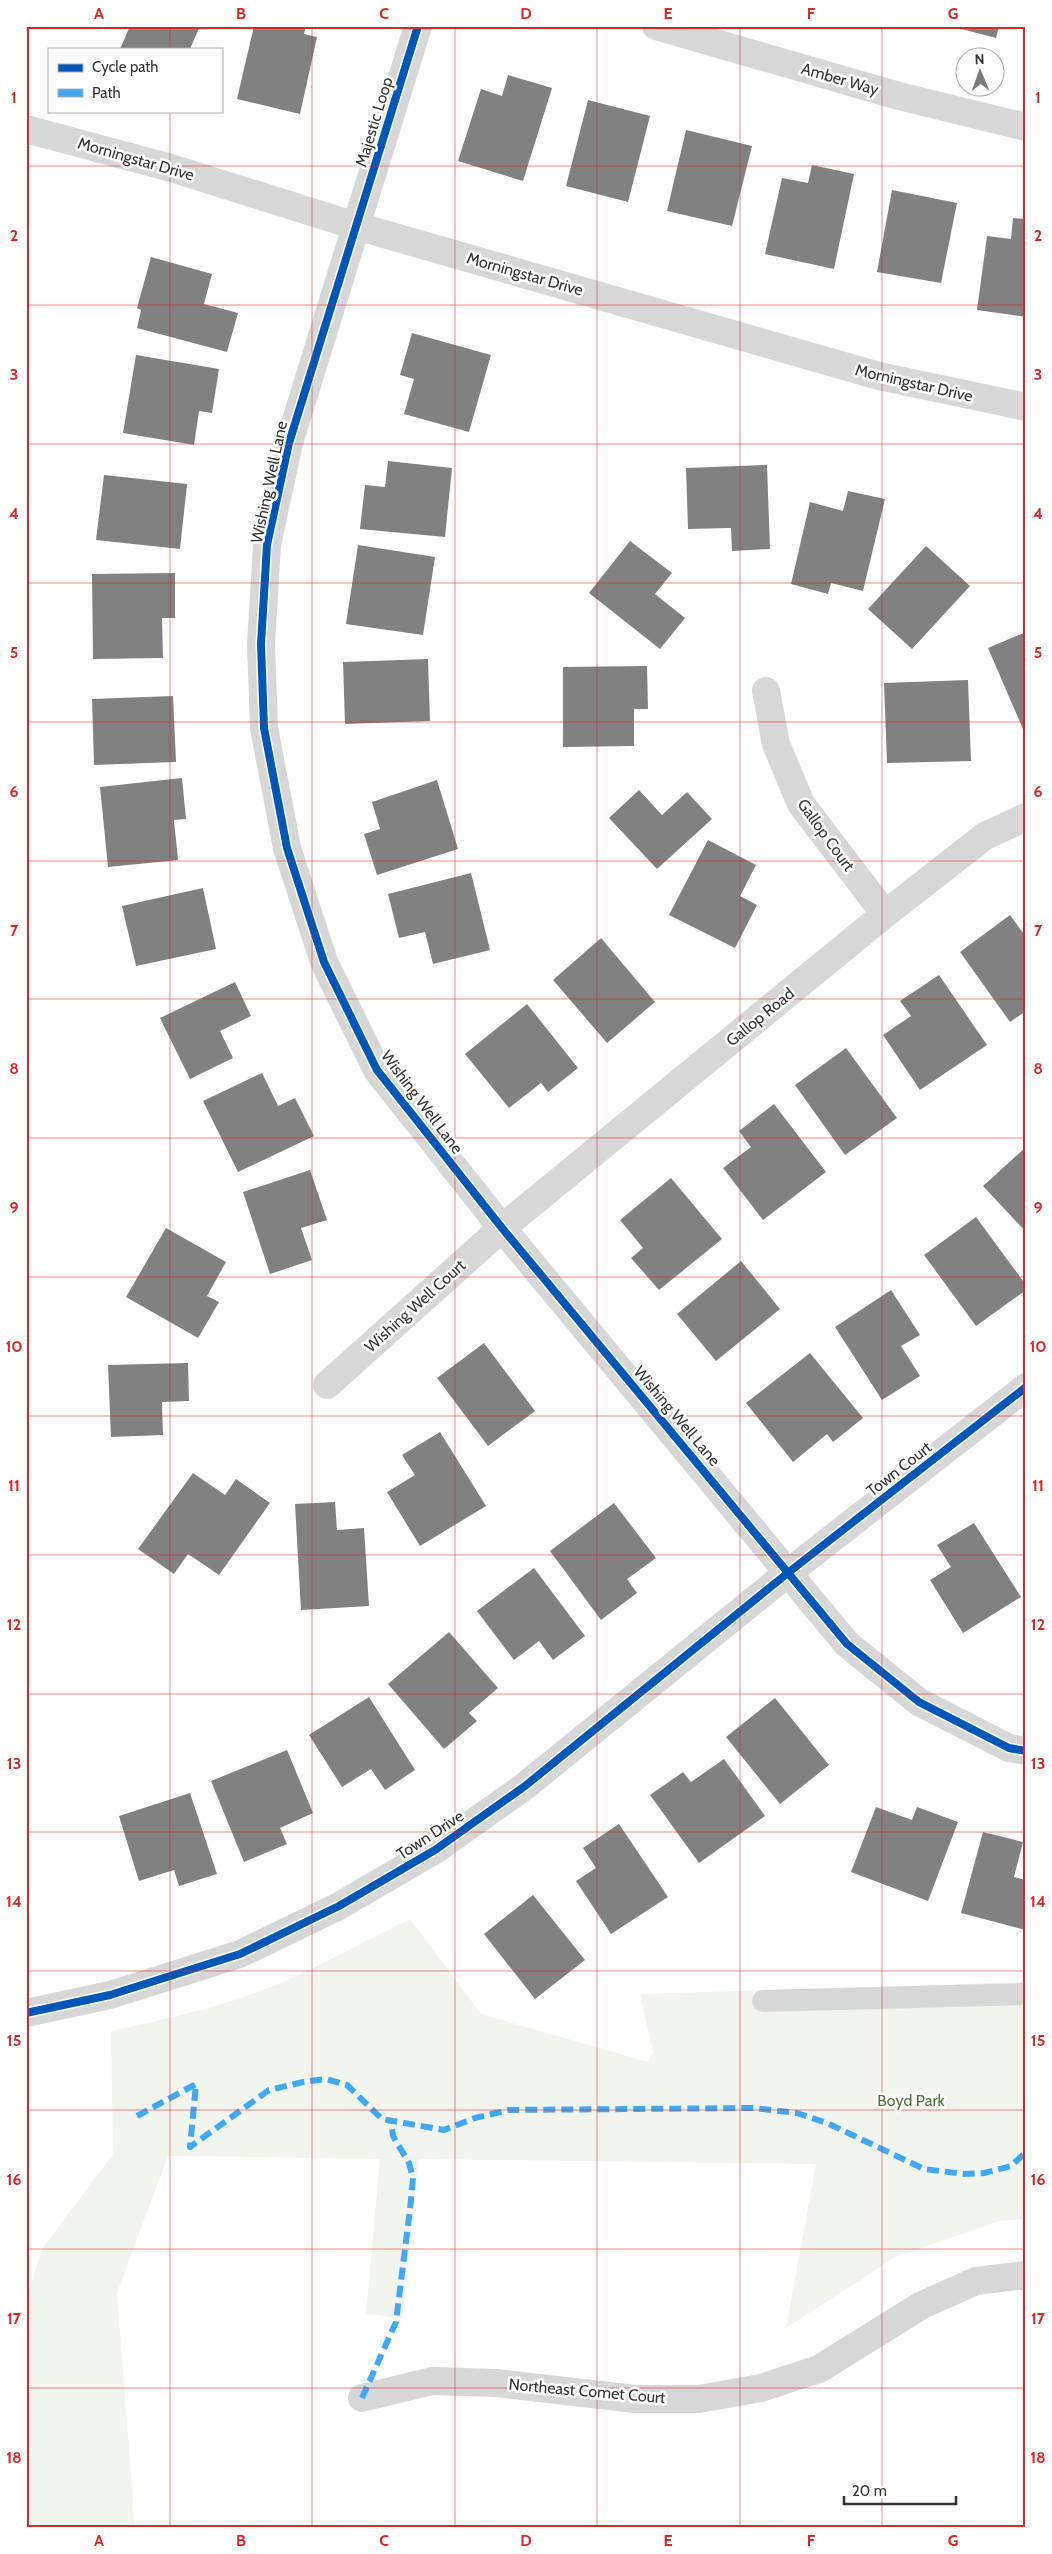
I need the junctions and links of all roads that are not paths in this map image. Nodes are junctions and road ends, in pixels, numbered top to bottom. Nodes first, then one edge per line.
1 (418, 26) edge
2 (656, 26) edge
3 (1026, 126) edge
4 (26, 129) edge
5 (356, 226) junction
6 (1026, 407) edge
7 (766, 691) dead end
8 (1026, 817) edge
9 (885, 914) junction
10 (502, 1228) junction
11 (328, 1385) dead end
12 (1026, 1387) edge
13 (789, 1572) junction
14 (1026, 1751) edge
15 (1026, 1994) edge
16 (763, 2001) dead end
17 (26, 2013) edge
18 (1026, 2274) edge
19 (362, 2398) dead end

1 - 5 street, Majestic Loop
2 - 3 street, Amber Way
4 - 5 street, Morningstar Drive
5 - 6 street, Morningstar Drive
5 - 10 street, Wishing Well Lane
7 - 9 street, Gallop Court
8 - 9 street, Gallop Road
9 - 10 street, Gallop Road
10 - 11 street, Wishing Well Court
10 - 13 street, Wishing Well Lane
12 - 13 street, Town Court
13 - 14 street, Wishing Well Lane
13 - 17 street, Town Drive
15 - 16 lane
18 - 19 street, Northeast Comet Court

